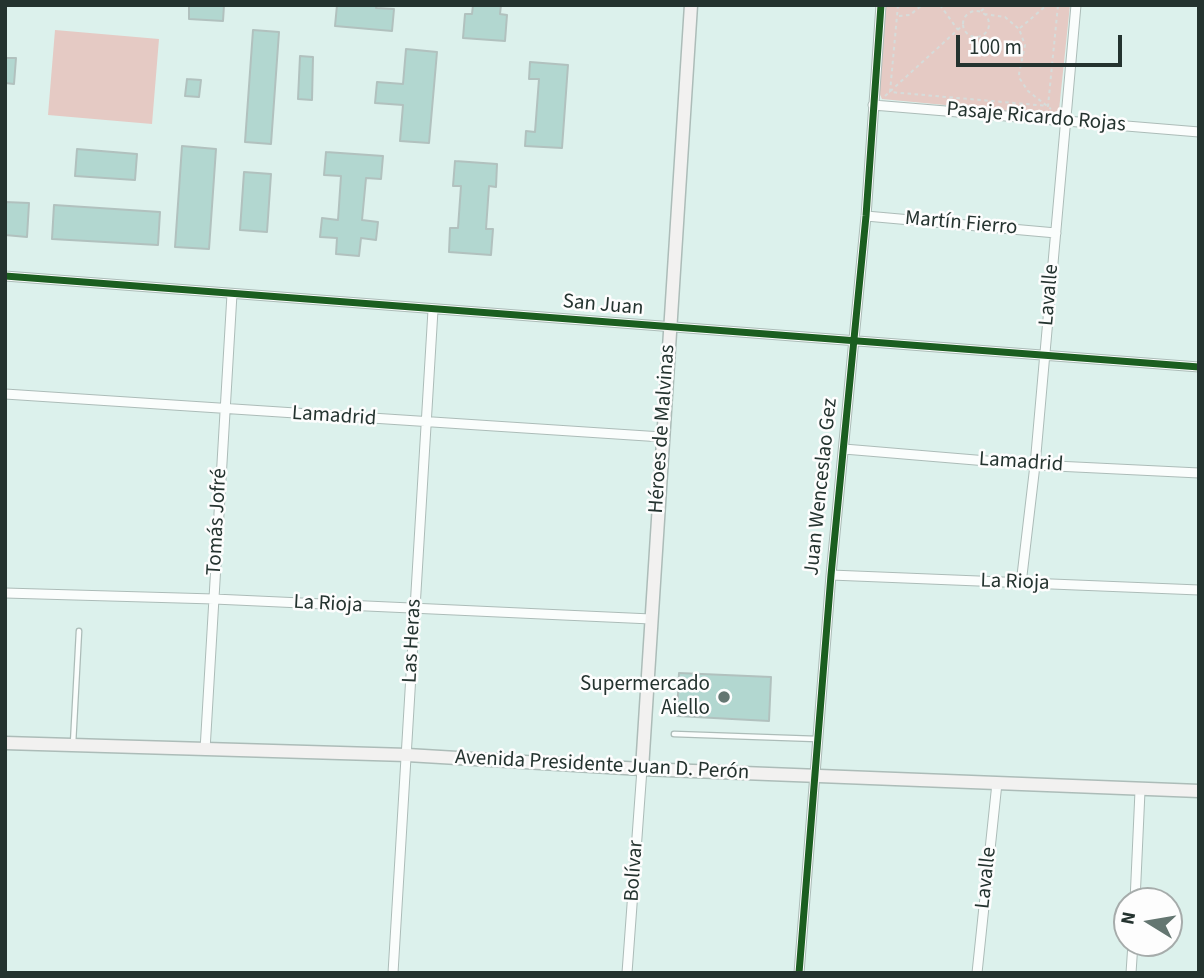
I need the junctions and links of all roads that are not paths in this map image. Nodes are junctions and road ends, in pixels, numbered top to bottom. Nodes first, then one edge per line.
1 (691, 5) edge
2 (881, 5) edge
3 (1076, 5) edge
4 (873, 105) junction
5 (1066, 121) junction
6 (1199, 132) edge
7 (866, 216) junction
8 (1056, 233) junction
9 (5, 276) edge
10 (232, 294) junction
11 (433, 310) junction
12 (671, 329) junction
13 (854, 341) junction
14 (1045, 355) junction
15 (1199, 367) edge
16 (5, 394) edge
17 (225, 410) junction
18 (426, 423) junction
19 (662, 437) junction
20 (844, 449) junction
21 (1035, 465) junction
22 (1199, 473) edge
23 (831, 575) junction
24 (1021, 584) junction
25 (1199, 590) edge
26 (5, 593) edge
27 (214, 599) junction
28 (415, 610) junction
29 (651, 619) junction
30 (79, 631) dead end
31 (674, 734) dead end
32 (817, 739) junction
33 (5, 743) edge
34 (73, 745) junction
35 (205, 750) junction
36 (407, 755) junction
37 (642, 769) junction
38 (814, 776) junction
39 (997, 783) junction
40 (1140, 791) junction
41 (1199, 791) edge
42 (1136, 887) edge
43 (393, 973) edge
44 (627, 973) edge
45 (799, 973) edge
46 (976, 973) edge

1 - 12 main road, Héroes de Malvinas
2 - 4 street, Juan Wenceslao Gez
3 - 5 street, Lavalle
4 - 5 street, Pasaje Ricardo Rojas
4 - 7 street, Juan Wenceslao Gez
5 - 6 street, Pasaje Ricardo Rojas
5 - 8 street, Lavalle
7 - 8 street, Martín Fierro
7 - 13 street, Juan Wenceslao Gez
8 - 14 street, Lavalle
9 - 10 street, San Juan
10 - 11 street, San Juan
10 - 17 street, Tomás Jofré
11 - 12 street, San Juan
11 - 18 street, Las Heras
12 - 13 street, San Juan
12 - 19 main road, Héroes de Malvinas
13 - 14 street, San Juan
13 - 20 street, Juan Wenceslao Gez
14 - 15 street, San Juan
14 - 21 street, Lavalle
16 - 17 street, Lamadrid
17 - 18 street, Lamadrid
17 - 27 street, Tomás Jofré
18 - 19 street, Lamadrid
18 - 28 street, Las Heras
19 - 29 main road, Héroes de Malvinas
20 - 21 street, Lamadrid
20 - 23 street, Juan Wenceslao Gez
21 - 22 street, Lamadrid
21 - 24 street, Lavalle
23 - 24 street, La Rioja
23 - 32 street, Juan Wenceslao Gez
24 - 25 street, La Rioja
26 - 27 street, La Rioja
27 - 28 street, La Rioja
27 - 35 street, Tomás Jofré
28 - 29 street, La Rioja
28 - 36 street, Las Heras
29 - 37 main road, Héroes de Malvinas
30 - 34 lane
31 - 32 lane
32 - 38 street, Juan Wenceslao Gez
33 - 34 main road, Avenida Presidente Juan D. Perón
34 - 35 main road, Avenida Presidente Juan D. Perón
35 - 36 main road, Avenida Presidente Juan D. Perón
36 - 37 main road, Avenida Presidente Juan D. Perón
36 - 43 street, Las Heras
37 - 38 main road, Avenida Presidente Juan D. Perón
37 - 44 street, Bolívar
38 - 39 main road, Avenida Presidente Juan D. Perón
38 - 45 street, Juan Wenceslao Gez
39 - 40 main road, Avenida Presidente Juan D. Perón
39 - 46 street, Lavalle
40 - 41 main road, Avenida Presidente Juan D. Perón
40 - 42 street

